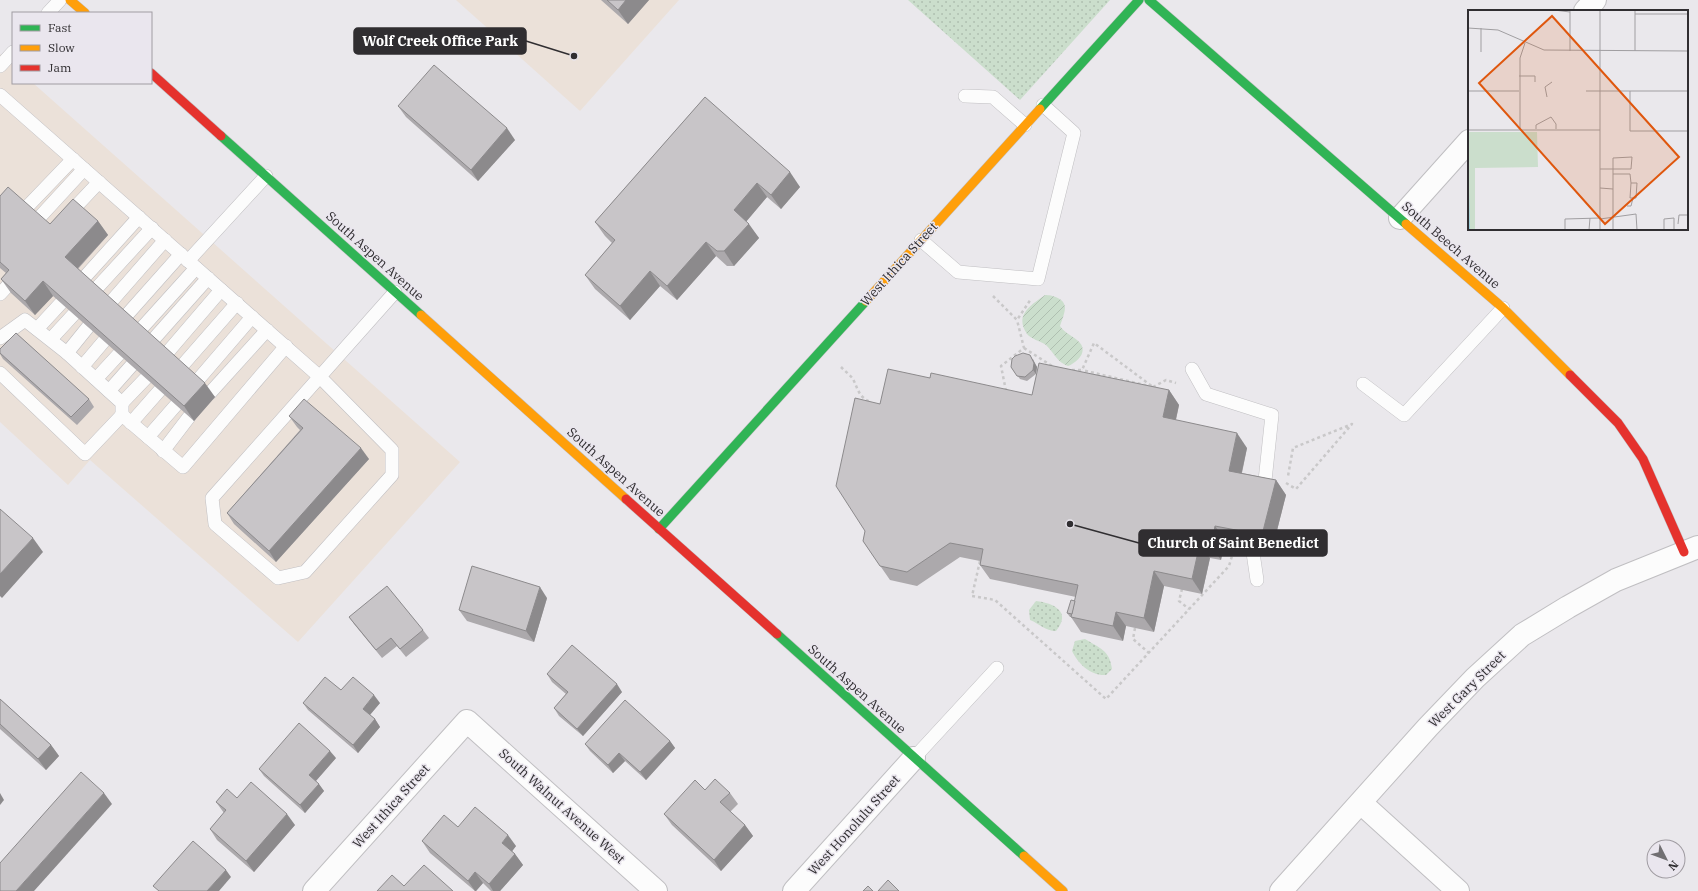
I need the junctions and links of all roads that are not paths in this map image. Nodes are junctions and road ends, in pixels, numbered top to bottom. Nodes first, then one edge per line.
1 (60, 0) edge
2 (70, 0) edge
3 (1139, 0) edge
4 (1149, 0) edge
5 (1595, 0) edge
6 (1586, 10) edge
7 (49, 12) edge
8 (83, 12) edge
9 (12, 53) edge
10 (0, 66) edge
11 (152, 74) edge
12 (0, 94) edge
13 (965, 96) dead end
14 (1043, 105) junction
15 (1025, 126) junction
16 (1468, 142) edge
17 (73, 159) junction
18 (84, 169) junction
19 (266, 176) junction
20 (99, 182) junction
21 (26, 208) edge
22 (139, 217) junction
23 (1400, 218) junction
24 (38, 219) edge
25 (58, 226) edge
26 (152, 228) junction
27 (165, 240) junction
28 (921, 240) junction
29 (188, 261) junction
30 (208, 278) junction
31 (84, 279) edge
32 (13, 280) edge
33 (96, 290) edge
34 (222, 290) junction
35 (395, 292) junction
36 (0, 294) edge
37 (61, 303) edge
38 (110, 303) edge
39 (237, 303) junction
40 (1503, 308) junction
41 (74, 314) edge
42 (125, 317) edge
43 (252, 317) junction
44 (88, 327) edge
45 (37, 329) junction
46 (140, 330) edge
47 (267, 330) junction
48 (0, 338) edge
49 (51, 339) junction
50 (104, 341) edge
51 (152, 341) edge
52 (286, 346) junction
53 (67, 353) junction
54 (119, 354) edge
55 (167, 354) edge
56 (132, 365) edge
57 (82, 367) junction
58 (181, 367) edge
59 (1192, 369) dead end
60 (0, 373) edge
61 (320, 377) junction
62 (146, 378) edge
63 (96, 379) junction
64 (197, 381) edge
65 (1363, 384) dead end
66 (160, 390) edge
67 (109, 391) junction
68 (210, 393) dead end
69 (176, 405) edge
70 (125, 413) junction
71 (189, 416) edge
72 (148, 437) junction
73 (163, 451) junction
74 (1265, 484) edge
75 (659, 529) junction
76 (1252, 546) edge
77 (1691, 549) edge
78 (1257, 580) dead end
79 (997, 668) dead end
80 (468, 720) joint
81 (914, 758) junction
82 (1361, 803) junction
83 (314, 891) edge
84 (656, 891) edge
85 (794, 891) edge
86 (1063, 891) edge
87 (1281, 891) edge
88 (1458, 891) edge

1 - 7 lane
2 - 8 street
3 - 14 street, West Ithica Street
4 - 23 street, South Beech Avenue
5 - 6 street
9 - 10 lane
11 - 19 street, South Aspen Avenue
12 - 17 lane
13 - 15 lane
14 - 15 street, West Ithica Street
14 - 28 lane
15 - 28 street, West Ithica Street
16 - 23 street
17 - 18 lane
17 - 21 lane
18 - 20 lane
18 - 24 lane
19 - 29 lane
19 - 35 street, South Aspen Avenue
20 - 22 lane
20 - 25 lane
22 - 26 lane
22 - 31 lane
23 - 40 street, South Beech Avenue
26 - 27 lane
26 - 33 lane
27 - 29 lane
27 - 38 lane
28 - 75 street, West Ithica Street
29 - 30 lane
29 - 42 lane
29 - 46 lane
30 - 34 lane
30 - 51 lane
32 - 36 lane
34 - 39 lane
34 - 55 lane
35 - 61 lane
35 - 75 street, South Aspen Avenue
37 - 45 lane
39 - 43 lane
39 - 58 lane
40 - 65 lane
40 - 77 street, South Beech Avenue
41 - 49 lane
43 - 47 lane
43 - 64 lane
44 - 53 lane
45 - 48 lane
45 - 49 lane
47 - 52 lane
47 - 68 lane
49 - 53 lane
50 - 57 lane
52 - 61 lane
52 - 73 lane
53 - 57 lane
54 - 63 lane
56 - 67 lane
57 - 63 lane
59 - 74 lane
60 - 70 lane
61 - 61 lane
62 - 70 lane
63 - 67 lane
66 - 70 lane
67 - 70 lane
69 - 72 lane
70 - 72 lane
71 - 73 lane
72 - 73 lane
75 - 81 street, South Aspen Avenue
76 - 78 lane
77 - 82 street, West Gary Street
79 - 81 lane
80 - 83 street, West Ithica Street
80 - 84 street, South Walnut Avenue West
81 - 85 street, West Honolulu Street
81 - 86 street, South Aspen Avenue
82 - 87 street, West Gary Street
82 - 88 street

